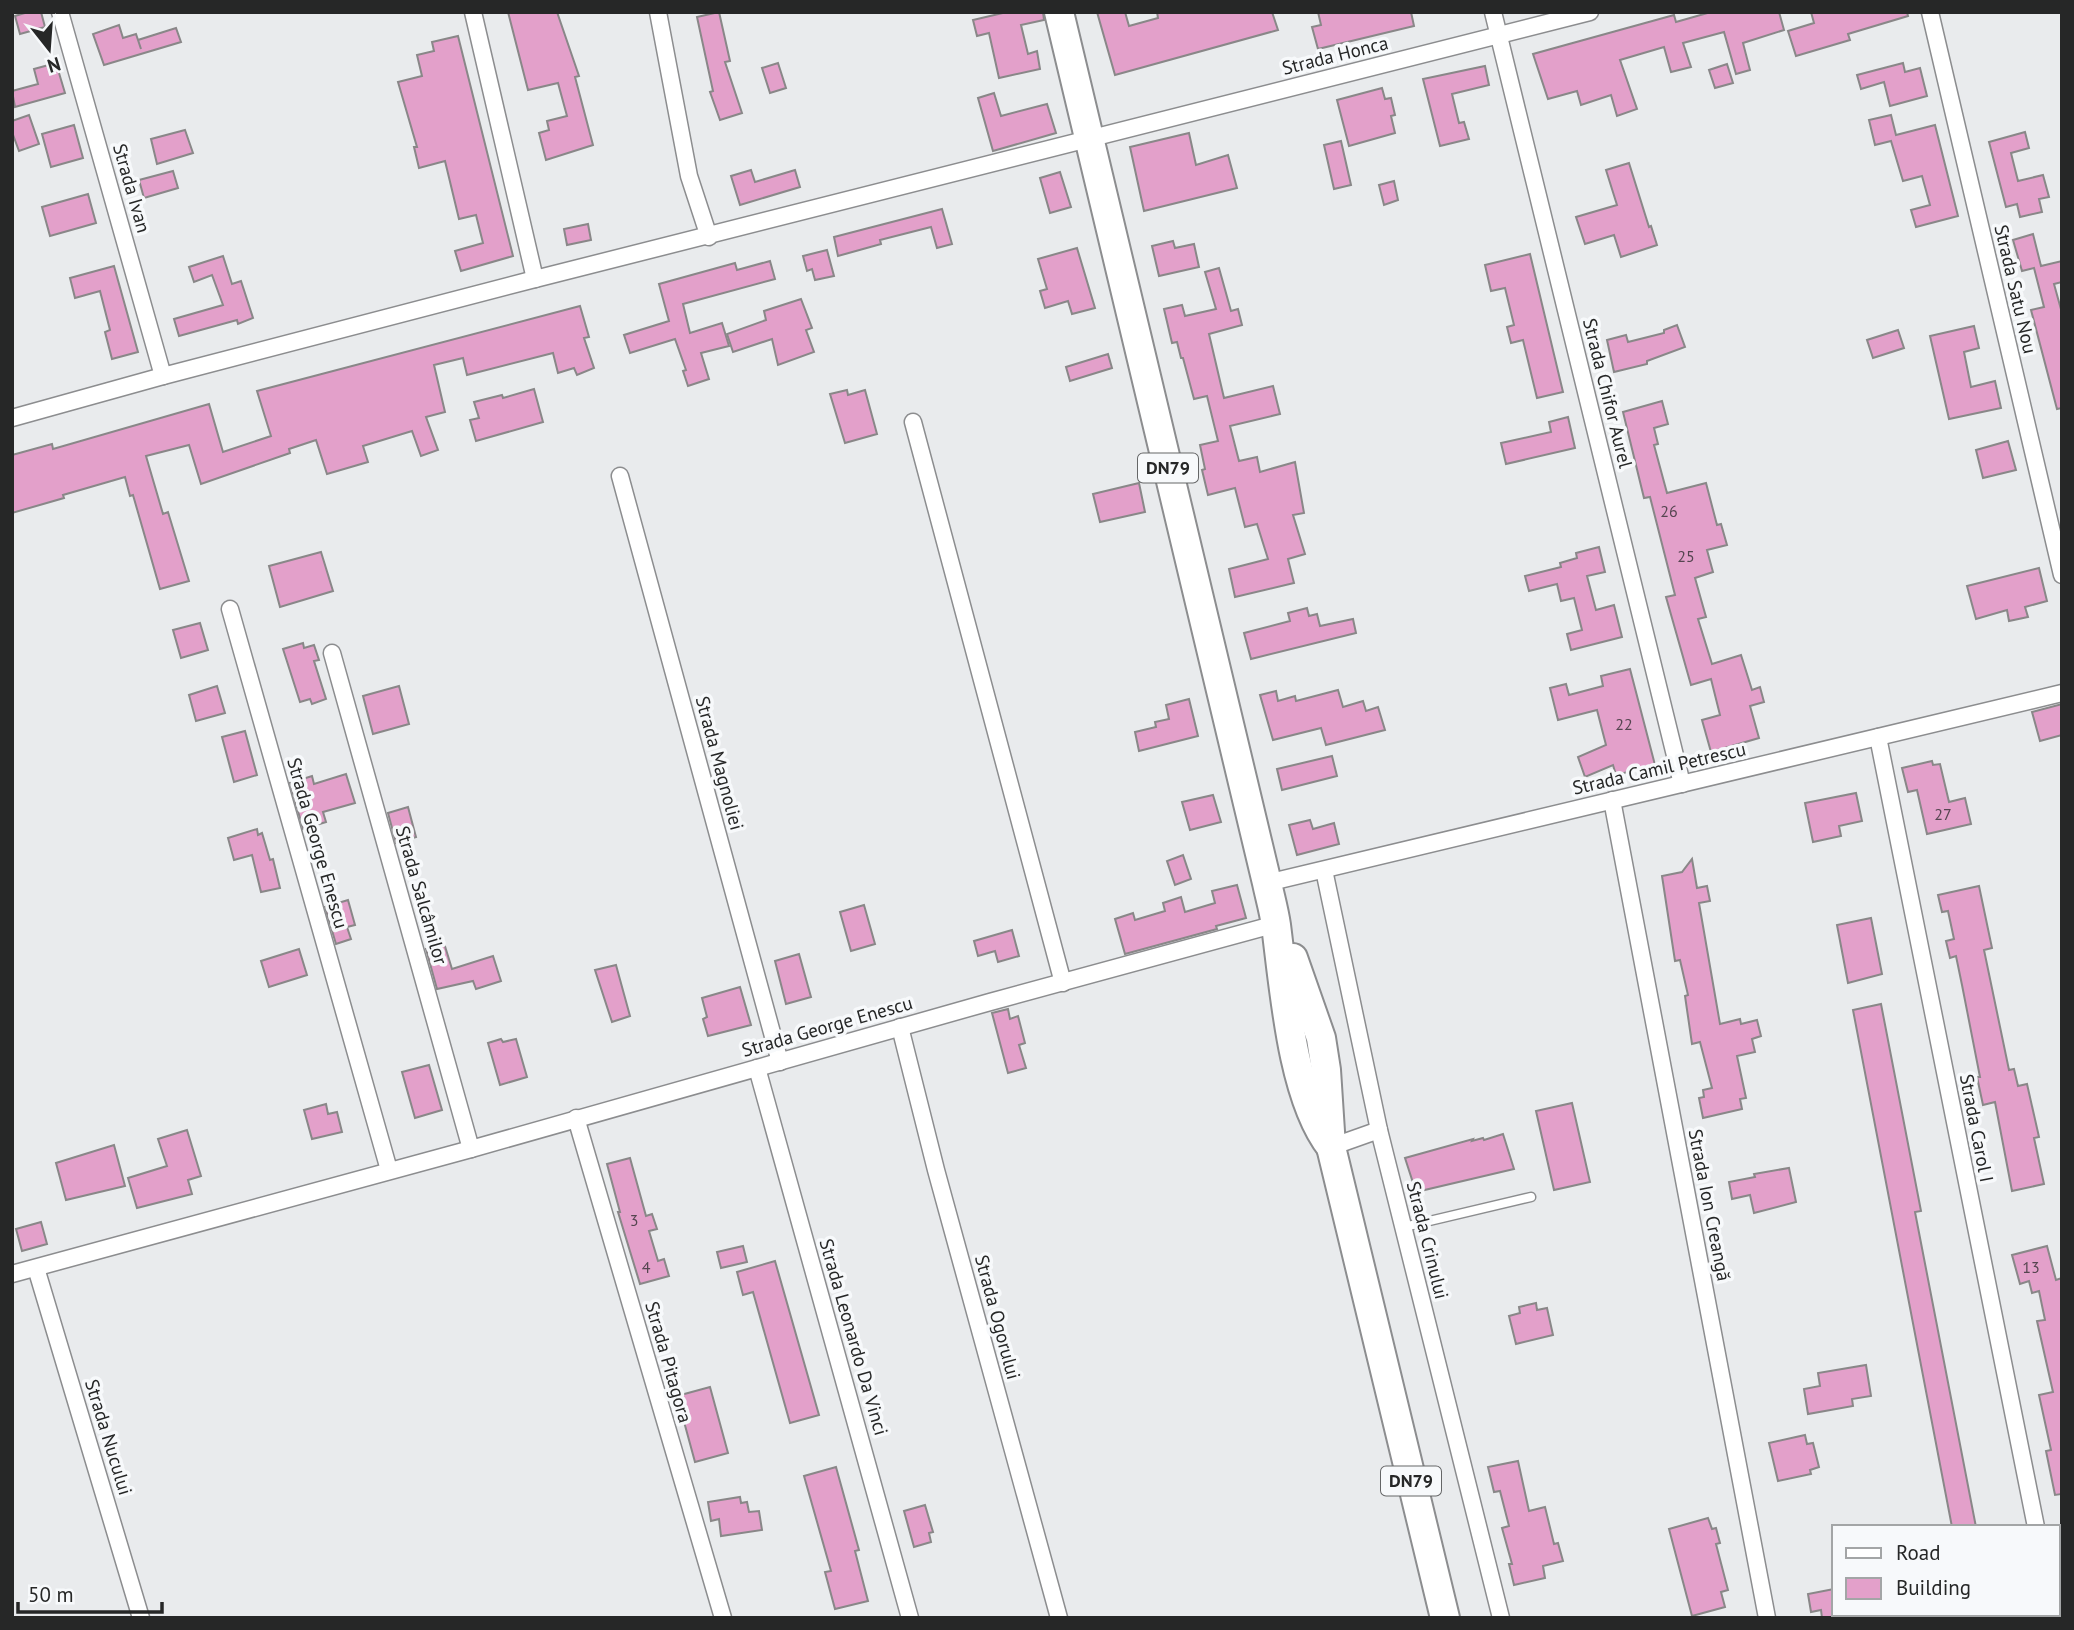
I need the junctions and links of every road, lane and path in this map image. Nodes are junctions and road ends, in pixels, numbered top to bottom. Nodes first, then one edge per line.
1 (60, 12) edge
2 (473, 12) edge
3 (658, 12) edge
4 (1059, 12) edge
5 (1493, 12) edge
6 (1590, 12) edge
7 (1930, 12) edge
8 (1499, 36) junction
9 (1089, 138) junction
10 (709, 237) junction
11 (535, 279) junction
12 (163, 376) junction
13 (12, 418) edge
14 (913, 422) dead end
15 (620, 476) dead end
16 (2062, 575) edge
17 (230, 609) dead end
18 (332, 653) dead end
19 (2062, 693) edge
20 (1878, 737) junction
21 (1682, 783) junction
22 (1612, 800) junction
23 (1324, 870) junction
24 (1267, 883) junction
25 (1276, 925) junction
26 (1063, 983) junction
27 (900, 1027) junction
28 (780, 1062) junction
29 (757, 1068) junction
30 (576, 1118) junction
31 (1379, 1130) junction
32 (1331, 1147) junction
33 (471, 1149) junction
34 (389, 1170) junction
35 (1531, 1197) dead end
36 (1404, 1227) junction
37 (36, 1268) junction
38 (12, 1274) edge
39 (2036, 1525) edge
40 (141, 1618) edge
41 (723, 1618) edge
42 (910, 1618) edge
43 (1059, 1618) edge
44 (1445, 1618) edge
45 (1501, 1618) edge
46 (1767, 1618) edge

1 - 12 street, Strada Ivan
2 - 11 street
3 - 10 street
4 - 9 highway, DN79
5 - 8 street, Strada Chifor Aurel
6 - 8 street, Strada Honca
7 - 16 street, Strada Satu Nou
8 - 9 street, Strada Honca
8 - 21 street, Strada Chifor Aurel
9 - 10 street, Strada Honca
9 - 24 highway, DN79
10 - 11 street, Strada Honca
11 - 12 street, Strada Honca
12 - 13 street, Strada Honca
14 - 26 street
15 - 28 street, Strada Magnoliei
17 - 34 street, Strada George Enescu
18 - 33 street, Strada Salcâmilor
19 - 20 street, Strada Camil Petrescu
20 - 21 street, Strada Camil Petrescu
20 - 39 street, Strada Carol I
21 - 22 street, Strada Camil Petrescu
22 - 23 street, Strada Camil Petrescu
22 - 46 street, Strada Ion Creangă
23 - 24 street, Strada Camil Petrescu
23 - 31 street, Strada Crinului
24 - 25 highway, DN79
25 - 26 street, Strada George Enescu
25 - 32 highway, DN79
26 - 27 street, Strada George Enescu
27 - 28 street, Strada George Enescu
27 - 43 street, Strada Ogorului
28 - 29 street, Strada George Enescu
29 - 30 street, Strada George Enescu
29 - 42 street, Strada Leonardo Da Vinci
30 - 33 street, Strada George Enescu
30 - 41 street, Strada Pitagora
31 - 32 street
31 - 36 street, Strada Crinului
32 - 44 highway, DN79
33 - 34 street, Strada George Enescu
34 - 37 street, Strada George Enescu
35 - 36 lane
36 - 45 street, Strada Crinului
37 - 38 street, Strada George Enescu
37 - 40 street, Strada Nucului

